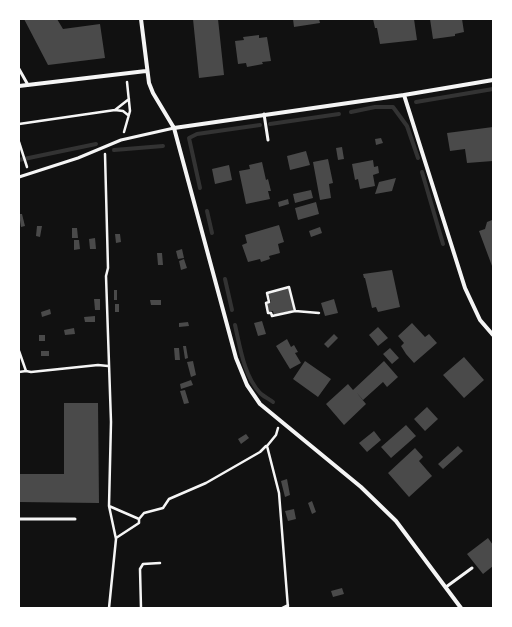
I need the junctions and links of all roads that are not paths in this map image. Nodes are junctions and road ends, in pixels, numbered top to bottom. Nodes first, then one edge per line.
1 (141, 19) edge
2 (19, 69) edge
3 (146, 71) junction
4 (493, 80) edge
5 (28, 85) junction
6 (19, 86) edge
7 (404, 95) junction
8 (264, 114) junction
9 (174, 128) junction
10 (268, 140) dead end
11 (19, 177) edge
12 (493, 335) edge
13 (19, 519) edge
14 (75, 519) dead end
15 (472, 568) dead end
16 (446, 587) junction
17 (461, 608) edge

1 - 3 street
2 - 5 lane
3 - 5 street
3 - 9 street
4 - 7 street
5 - 6 street
7 - 8 street
7 - 12 street
8 - 9 street
8 - 10 lane
9 - 11 lane
9 - 16 street
13 - 14 lane
15 - 16 lane
16 - 17 street

